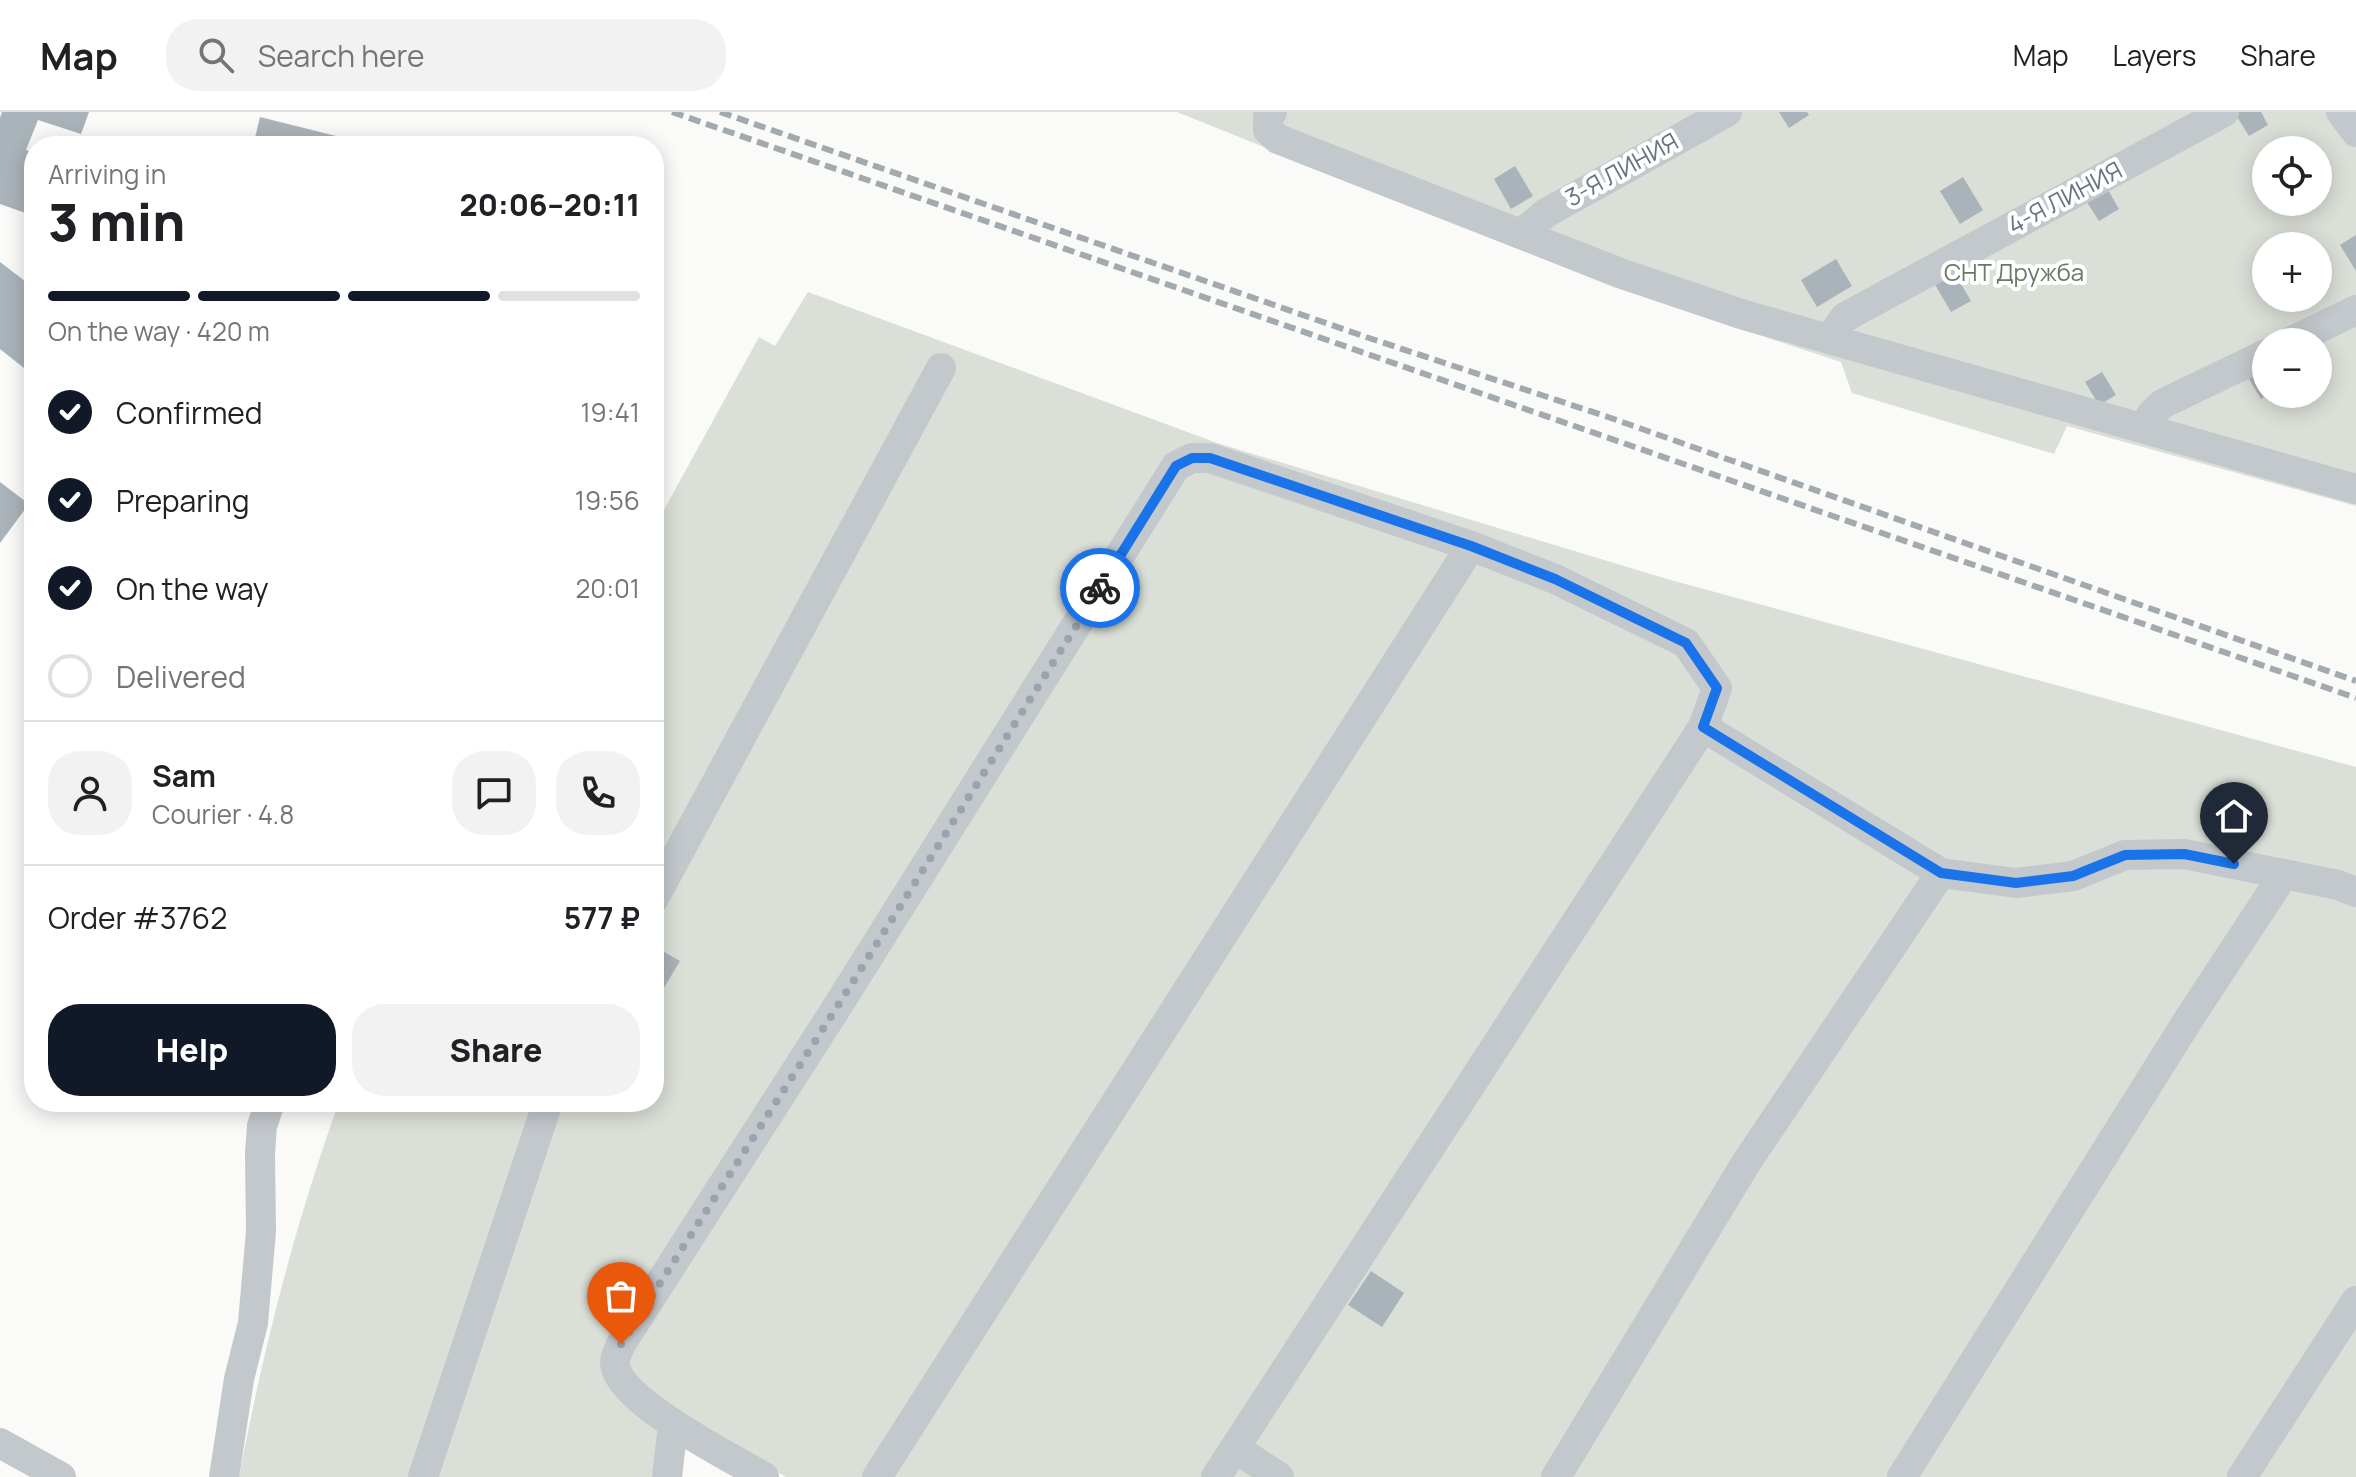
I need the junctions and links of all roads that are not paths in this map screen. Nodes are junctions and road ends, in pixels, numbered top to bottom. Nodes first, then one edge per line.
1 (1272, 112) edge
2 (1727, 112) edge
3 (2224, 112) edge
4 (2341, 112) edge
5 (2356, 132) edge
6 (1521, 234) junction
7 (2356, 310) edge
8 (2319, 328) edge
9 (1829, 339) junction
10 (2252, 361) edge
11 (941, 368) dead end
12 (2144, 428) junction
13 (2356, 489) edge
14 (1471, 546) junction
15 (1703, 727) junction
16 (1941, 873) junction
17 (2284, 874) junction
18 (664, 880) edge
19 (2356, 892) edge
20 (267, 1112) edge
21 (545, 1112) edge
22 (2356, 1301) edge
23 (673, 1425) junction
24 (0, 1443) edge
25 (1235, 1448) junction
26 (61, 1477) edge
27 (224, 1477) edge
28 (423, 1477) edge
29 (667, 1477) edge
30 (764, 1477) edge
31 (877, 1477) edge
32 (1216, 1477) edge
33 (1279, 1477) edge
34 (1556, 1477) edge
35 (1902, 1477) edge
36 (2242, 1477) edge

1 - 6 street
2 - 6 street, 3-Я ЛИНИЯ
3 - 9 street, 4-Я ЛИНИЯ
4 - 5 street
6 - 9 street
7 - 8 street
9 - 12 street
10 - 12 street
11 - 18 street
12 - 13 street
14 - 15 street
14 - 23 street
14 - 31 street
15 - 16 street
15 - 25 street
16 - 17 street
16 - 34 street
17 - 19 street
17 - 35 street
20 - 27 street
21 - 28 street
22 - 36 street
23 - 29 street
23 - 30 street
24 - 26 street
25 - 32 street
25 - 33 street

